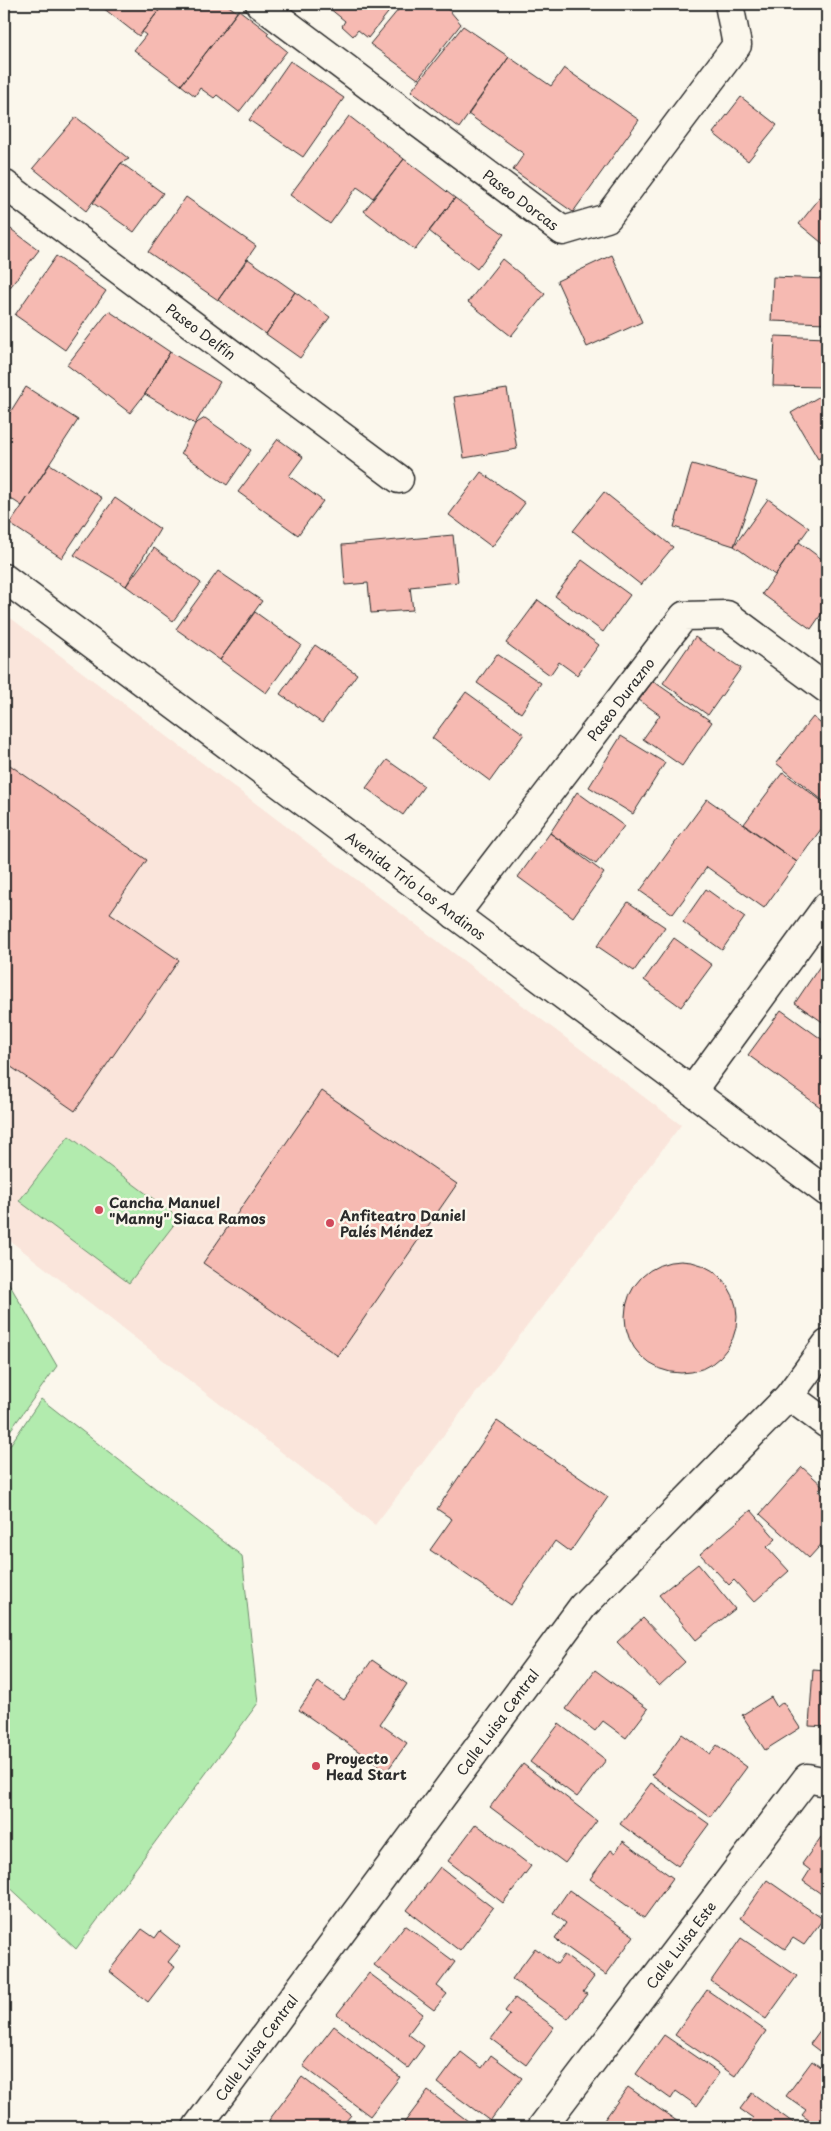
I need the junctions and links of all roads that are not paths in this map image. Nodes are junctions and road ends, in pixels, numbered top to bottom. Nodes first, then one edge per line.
1 (260, 4) edge
2 (728, 4) edge
3 (4, 184) edge
4 (399, 479) dead end
5 (4, 578) edge
6 (827, 688) edge
7 (827, 906) edge
8 (455, 915) junction
9 (692, 1091) junction
10 (827, 1192) edge
11 (827, 1344) edge
12 (789, 1396) junction
13 (827, 1424) edge
14 (827, 1782) edge
15 (197, 2127) edge
16 (542, 2127) edge

1 - 2 street, Paseo Dorcas
3 - 4 street, Paseo Delfín
5 - 8 street, Avenida Trío Los Andinos
6 - 8 street, Paseo Durazno
7 - 9 street
8 - 9 street, Avenida Trío Los Andinos
9 - 10 street, Avenida Trío Los Andinos
11 - 12 street, Calle Luisa Central
12 - 13 street
12 - 15 street, Calle Luisa Central
14 - 16 street, Calle Luisa Este

